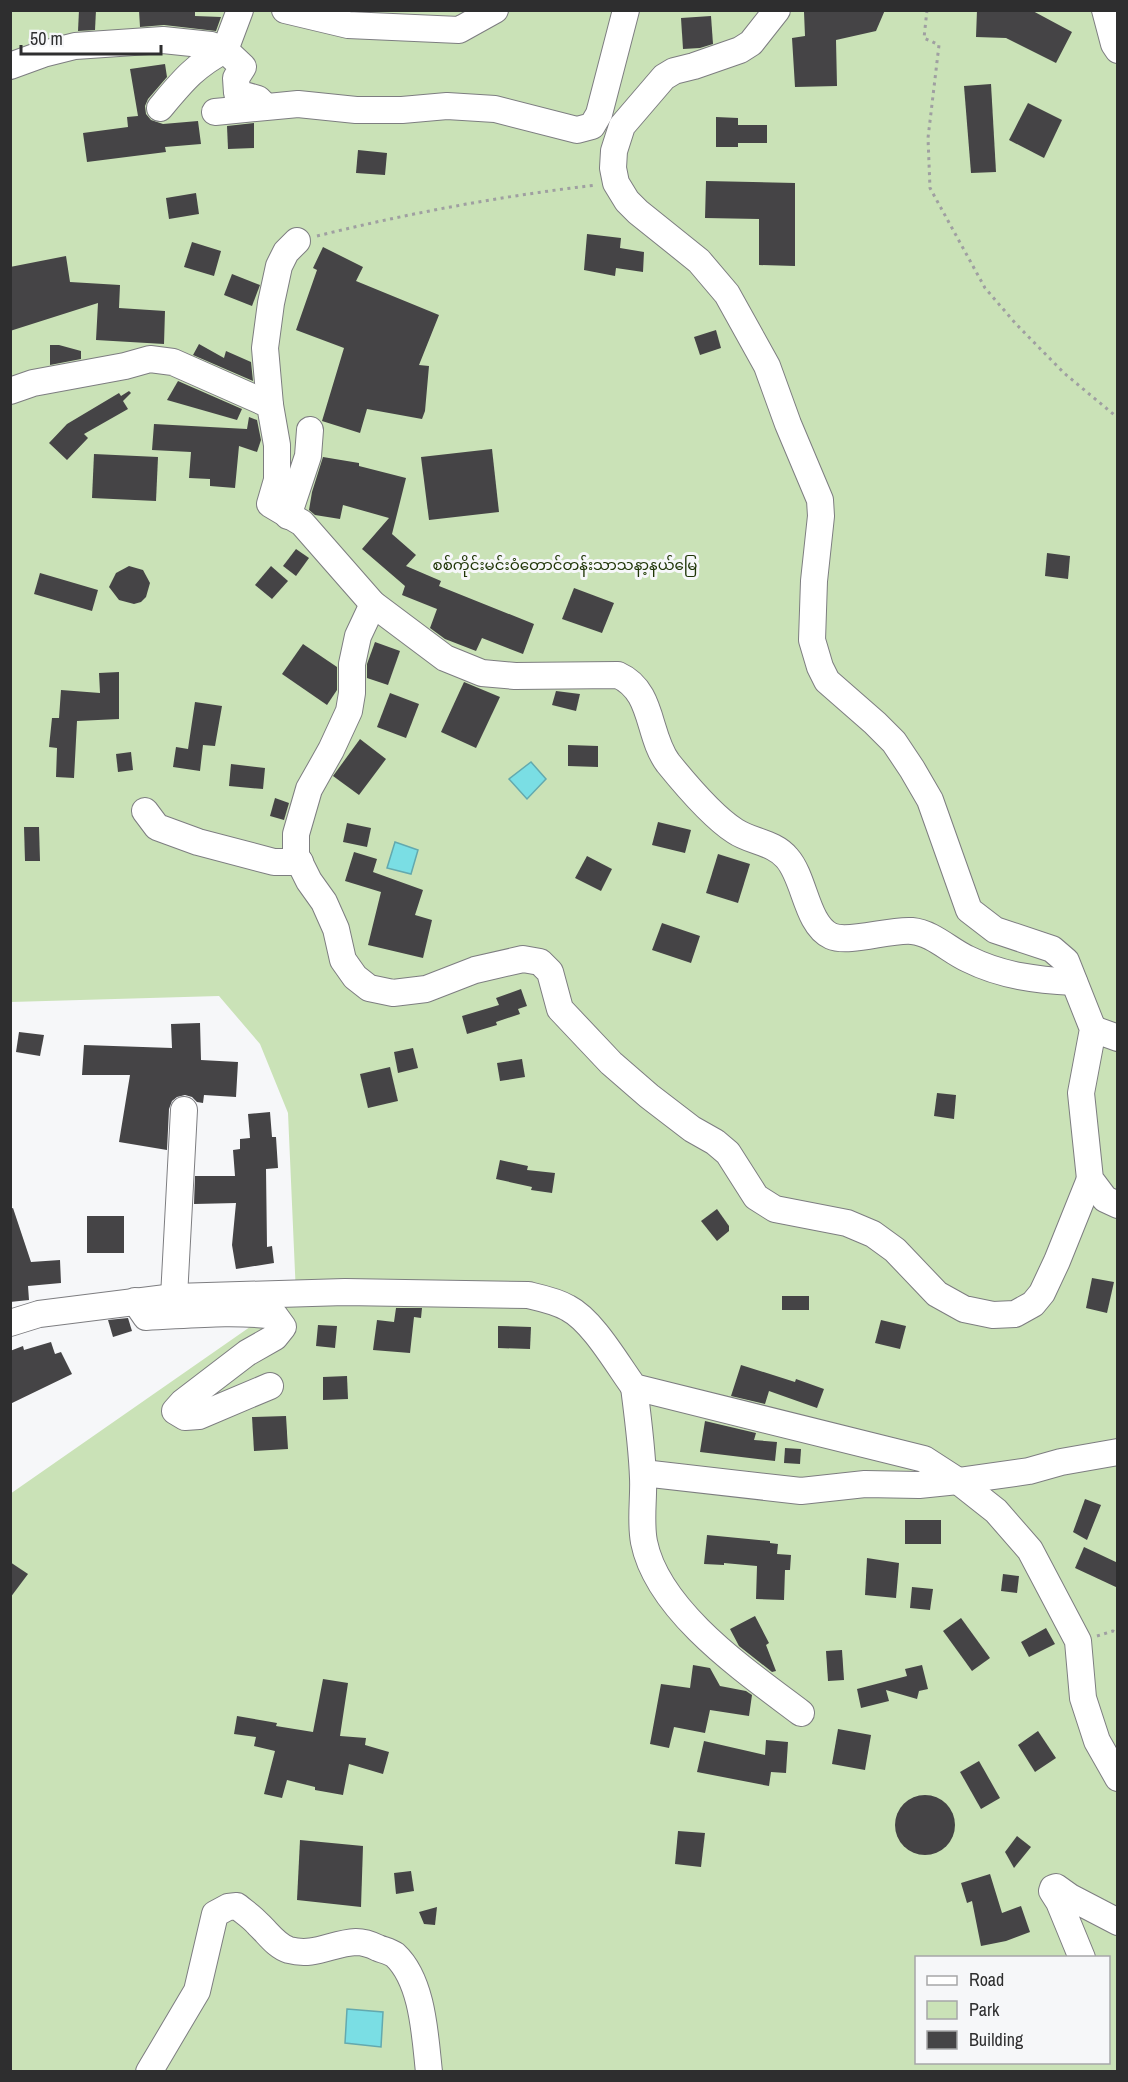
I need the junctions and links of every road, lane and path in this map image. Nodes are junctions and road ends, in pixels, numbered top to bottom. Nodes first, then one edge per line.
1 (240, 10) edge
2 (285, 10) edge
3 (495, 10) edge
4 (626, 10) edge
5 (777, 10) edge
6 (927, 10) edge
7 (1105, 10) edge
8 (225, 50) junction
9 (1118, 50) edge
10 (10, 66) edge
11 (265, 106) junction
12 (160, 108) dead end
13 (215, 112) dead end
14 (616, 183) junction
15 (297, 241) joint
16 (10, 392) edge
17 (270, 405) junction
18 (1118, 418) edge
19 (310, 430) dead end
20 (288, 516) junction
21 (373, 603) junction
22 (145, 811) dead end
23 (300, 862) junction
24 (1074, 982) junction
25 (1093, 1029) junction
26 (1118, 1038) edge
27 (184, 1110) dead end
28 (1090, 1179) junction
29 (1118, 1205) edge
30 (174, 1297) junction
31 (135, 1301) junction
32 (10, 1323) edge
33 (270, 1386) dead end
34 (634, 1387) junction
35 (1118, 1452) edge
36 (643, 1473) junction
37 (958, 1481) junction
38 (801, 1713) dead end
39 (1118, 1779) edge
40 (1118, 1922) edge
41 (1081, 1956) edge
42 (149, 2072) edge
43 (429, 2072) edge

1 - 8 street
2 - 3 street
4 - 11 street
5 - 14 street
6 - 18 path
7 - 9 street
8 - 10 street
8 - 11 street
8 - 12 street
11 - 13 street
14 - 15 path
14 - 24 street
15 - 17 street
16 - 17 street
17 - 20 street
19 - 20 street
20 - 21 street
21 - 23 street
21 - 24 street
22 - 23 street
23 - 28 street
24 - 25 street
25 - 26 street
25 - 28 street
27 - 30 street
28 - 29 street
30 - 31 street
30 - 34 street
31 - 32 street
31 - 33 street
34 - 36 street
34 - 37 street
35 - 37 street
36 - 37 street
36 - 38 street
37 - 39 street
40 - 41 street
42 - 43 street

